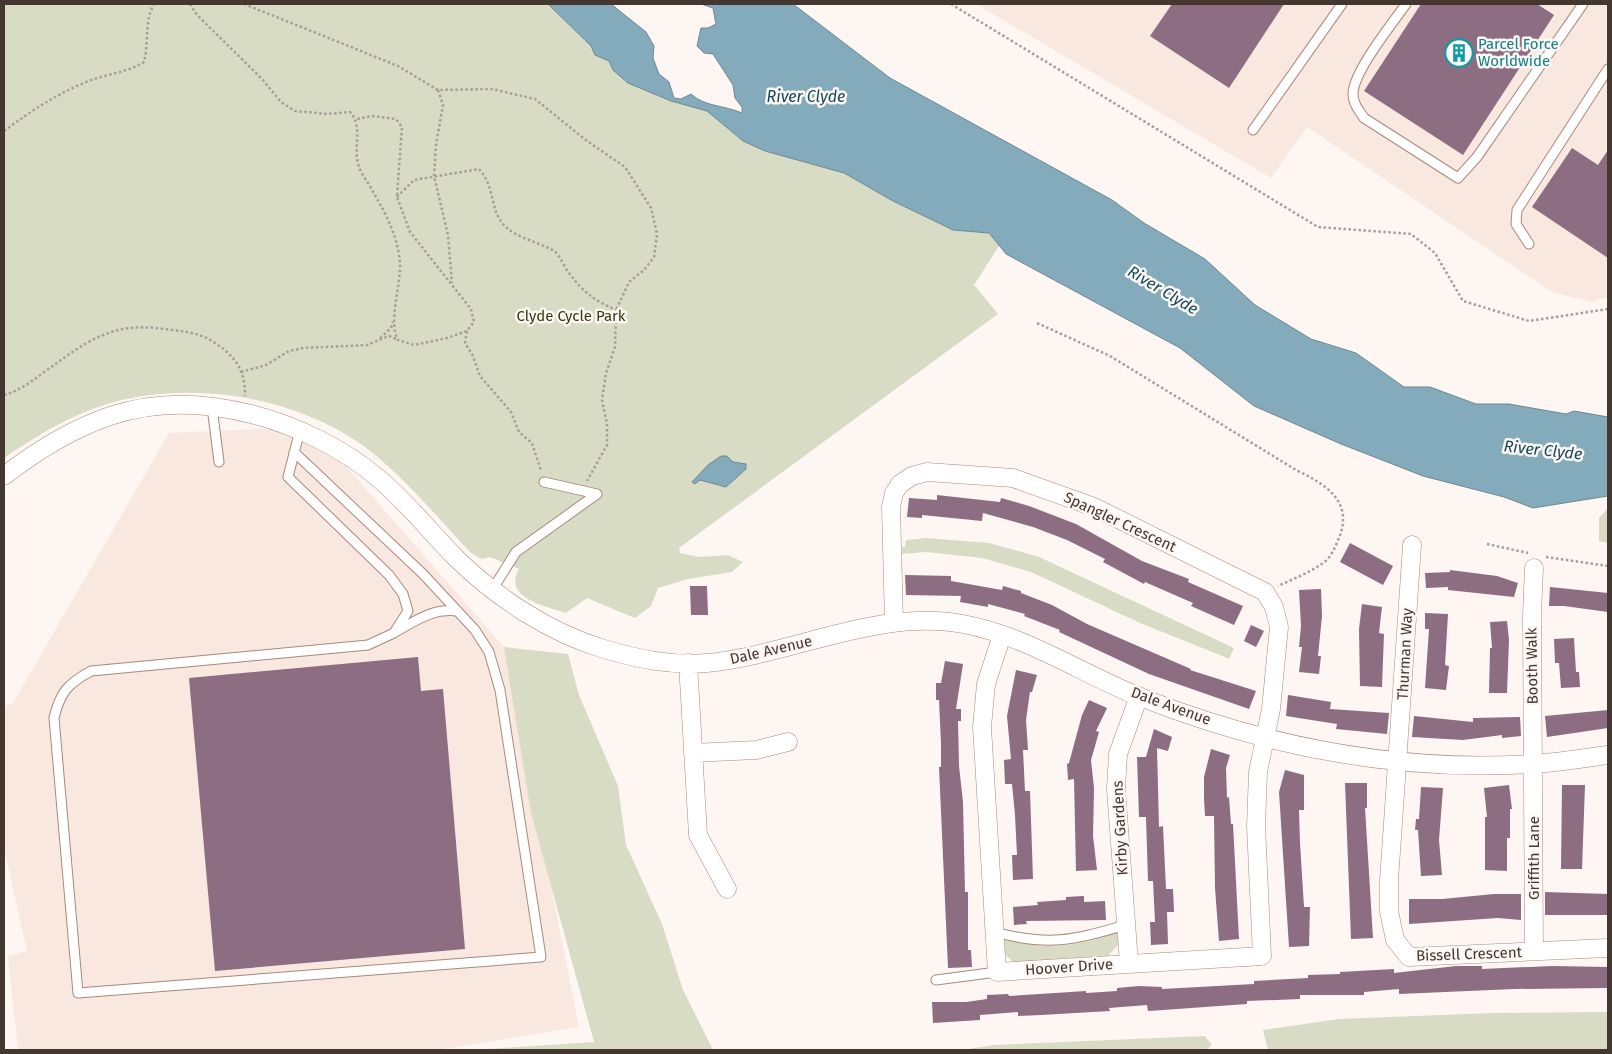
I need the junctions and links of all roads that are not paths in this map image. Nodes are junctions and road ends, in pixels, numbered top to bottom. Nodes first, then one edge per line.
1 (1342, 4) edge
2 (1406, 4) edge
3 (1582, 4) edge
4 (1608, 69) edge
5 (1253, 130) dead end
6 (1529, 244) dead end
7 (212, 407) junction
8 (300, 430) junction
9 (294, 452) junction
10 (219, 462) dead end
11 (4, 476) edge
12 (544, 482) road end
13 (1412, 545) dead end
14 (1538, 560) road end
15 (492, 590) junction
16 (457, 611) junction
17 (894, 622) junction
18 (394, 633) junction
19 (1002, 635) junction
20 (688, 663) junction
21 (1139, 696) junction
22 (1264, 739) junction
23 (788, 742) dead end
24 (693, 754) junction
25 (1608, 754) edge
26 (1398, 763) junction
27 (1534, 764) junction
28 (727, 889) dead end
29 (1126, 925) junction
30 (995, 932) junction
31 (1608, 948) edge
32 (1534, 951) junction
33 (1129, 963) junction
34 (998, 972) junction
35 (936, 980) dead end

1 - 5 lane
2 - 3 lane
4 - 6 lane
7 - 8 street, Dale Avenue
7 - 10 lane
7 - 11 street, Dale Avenue
8 - 9 lane
8 - 15 street, Dale Avenue
9 - 16 lane
9 - 18 lane
12 - 15 lane
13 - 26 street, Thurman Way
14 - 27 street, Booth Walk
15 - 20 street, Dale Avenue
16 - 18 lane
16 - 18 lane
17 - 19 street, Dale Avenue
17 - 20 street, Dale Avenue
17 - 22 street, Spangler Crescent
19 - 21 street, Dale Avenue
19 - 30 street
20 - 24 street
21 - 22 street, Dale Avenue
21 - 29 street, Kirby Gardens
22 - 26 street, Dale Avenue
22 - 33 street, Hoover Drive
23 - 24 street
24 - 28 street
25 - 27 street, Dale Avenue
26 - 27 street, Dale Avenue
26 - 32 street, Bissell Crescent
27 - 32 street, Griffith Lane
29 - 30 lane
29 - 33 street, Kirby Gardens
30 - 34 street
31 - 32 street, Bissell Crescent
33 - 34 street, Hoover Drive
34 - 35 lane

